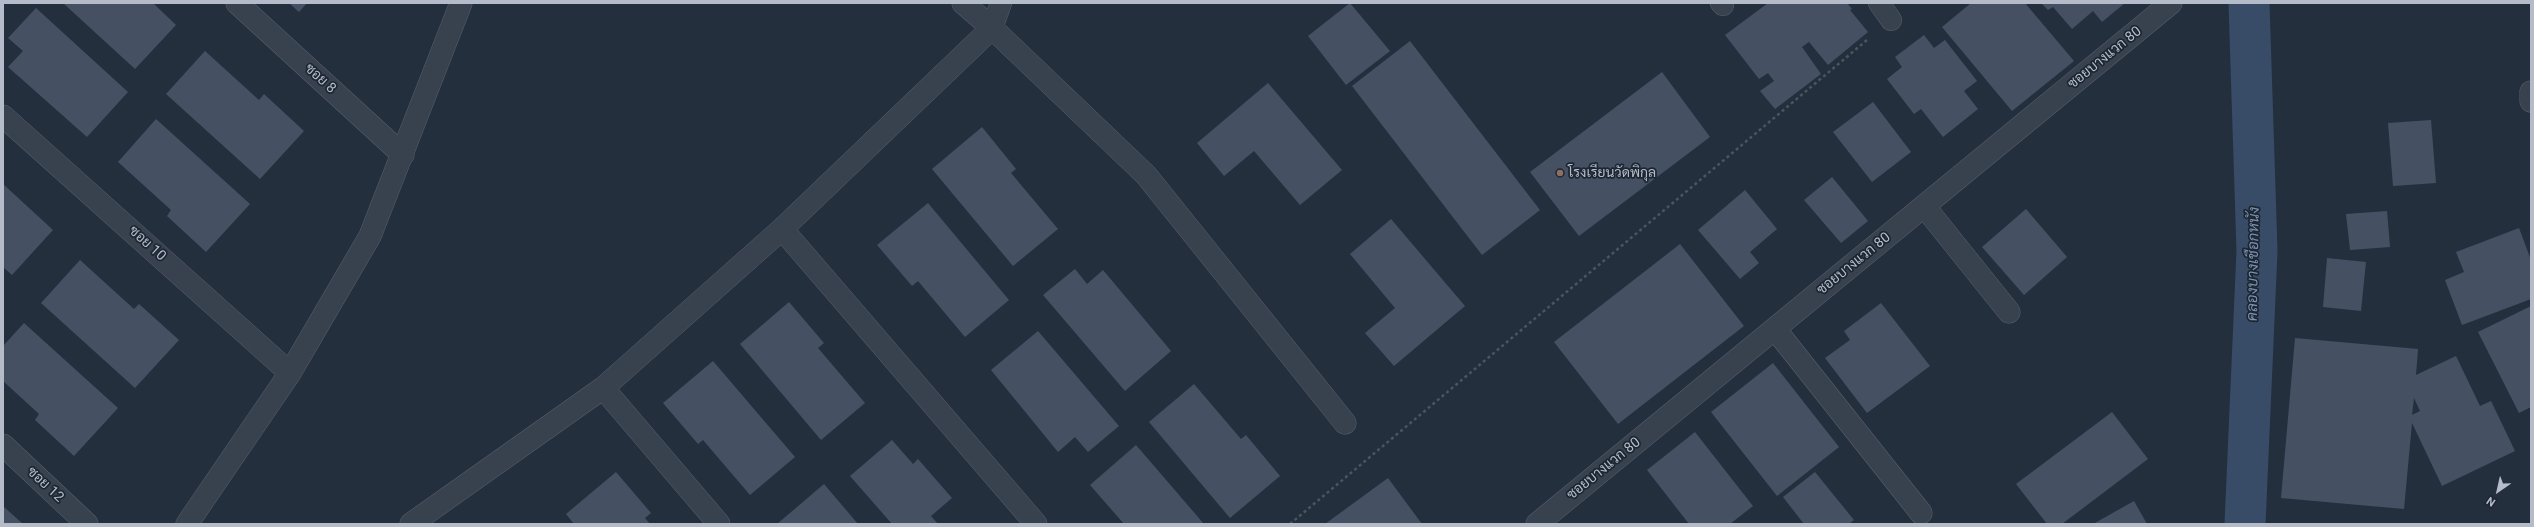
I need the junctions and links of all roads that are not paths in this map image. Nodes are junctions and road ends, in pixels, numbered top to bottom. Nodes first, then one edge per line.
1 (237, 3) edge
2 (461, 3) edge
3 (963, 3) edge
4 (1001, 3) edge
5 (1879, 3) edge
6 (2172, 3) edge
7 (1891, 20) road end
8 (992, 28) junction
9 (2531, 92) edge
10 (2531, 101) edge
11 (3, 116) edge
12 (403, 155) junction
13 (1924, 206) junction
14 (782, 229) junction
15 (2009, 312) dead end
16 (1775, 329) junction
17 (290, 373) junction
18 (603, 388) junction
19 (1346, 423) dead end
20 (3, 445) edge
21 (1922, 513) dead end
22 (414, 523) edge
23 (87, 524) edge
24 (187, 524) edge
25 (719, 524) edge
26 (1036, 524) edge
27 (1537, 524) edge

1 - 12 street, ซอย 8
2 - 12 street
3 - 8 street
4 - 8 lane
5 - 7 lane
6 - 13 street, ซอยบางแวก 80
8 - 14 street
8 - 19 street
9 - 10 street
11 - 17 street, ซอย 10
12 - 17 street
13 - 15 street
13 - 16 street, ซอยบางแวก 80
14 - 18 street
14 - 26 street
16 - 21 street
16 - 27 street, ซอยบางแวก 80
17 - 24 street
18 - 22 street
18 - 25 street
20 - 23 street, ซอย 12

